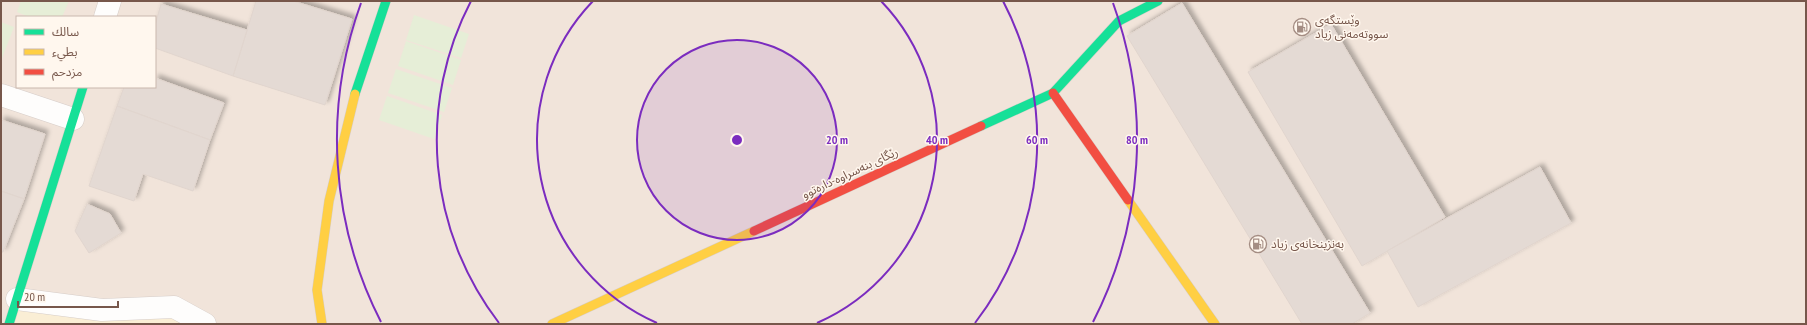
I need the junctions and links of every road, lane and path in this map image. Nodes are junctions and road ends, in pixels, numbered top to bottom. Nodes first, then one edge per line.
1 (110, 1) edge
2 (386, 1) edge
3 (1158, 1) edge
4 (105, 16) edge
5 (83, 88) edge
6 (1053, 92) junction
7 (1, 95) edge
8 (73, 119) junction
9 (17, 299) junction
10 (9, 324) edge
11 (205, 324) edge
12 (322, 324) edge
13 (552, 324) edge
14 (1215, 324) edge

1 - 4 street
2 - 12 street
3 - 6 street, رێگای بنەسراوە-دارەتوو
5 - 8 street
6 - 13 street, رێگای بنەسراوە-دارەتوو
6 - 14 street
7 - 8 street
8 - 9 street
9 - 10 street
9 - 11 street

